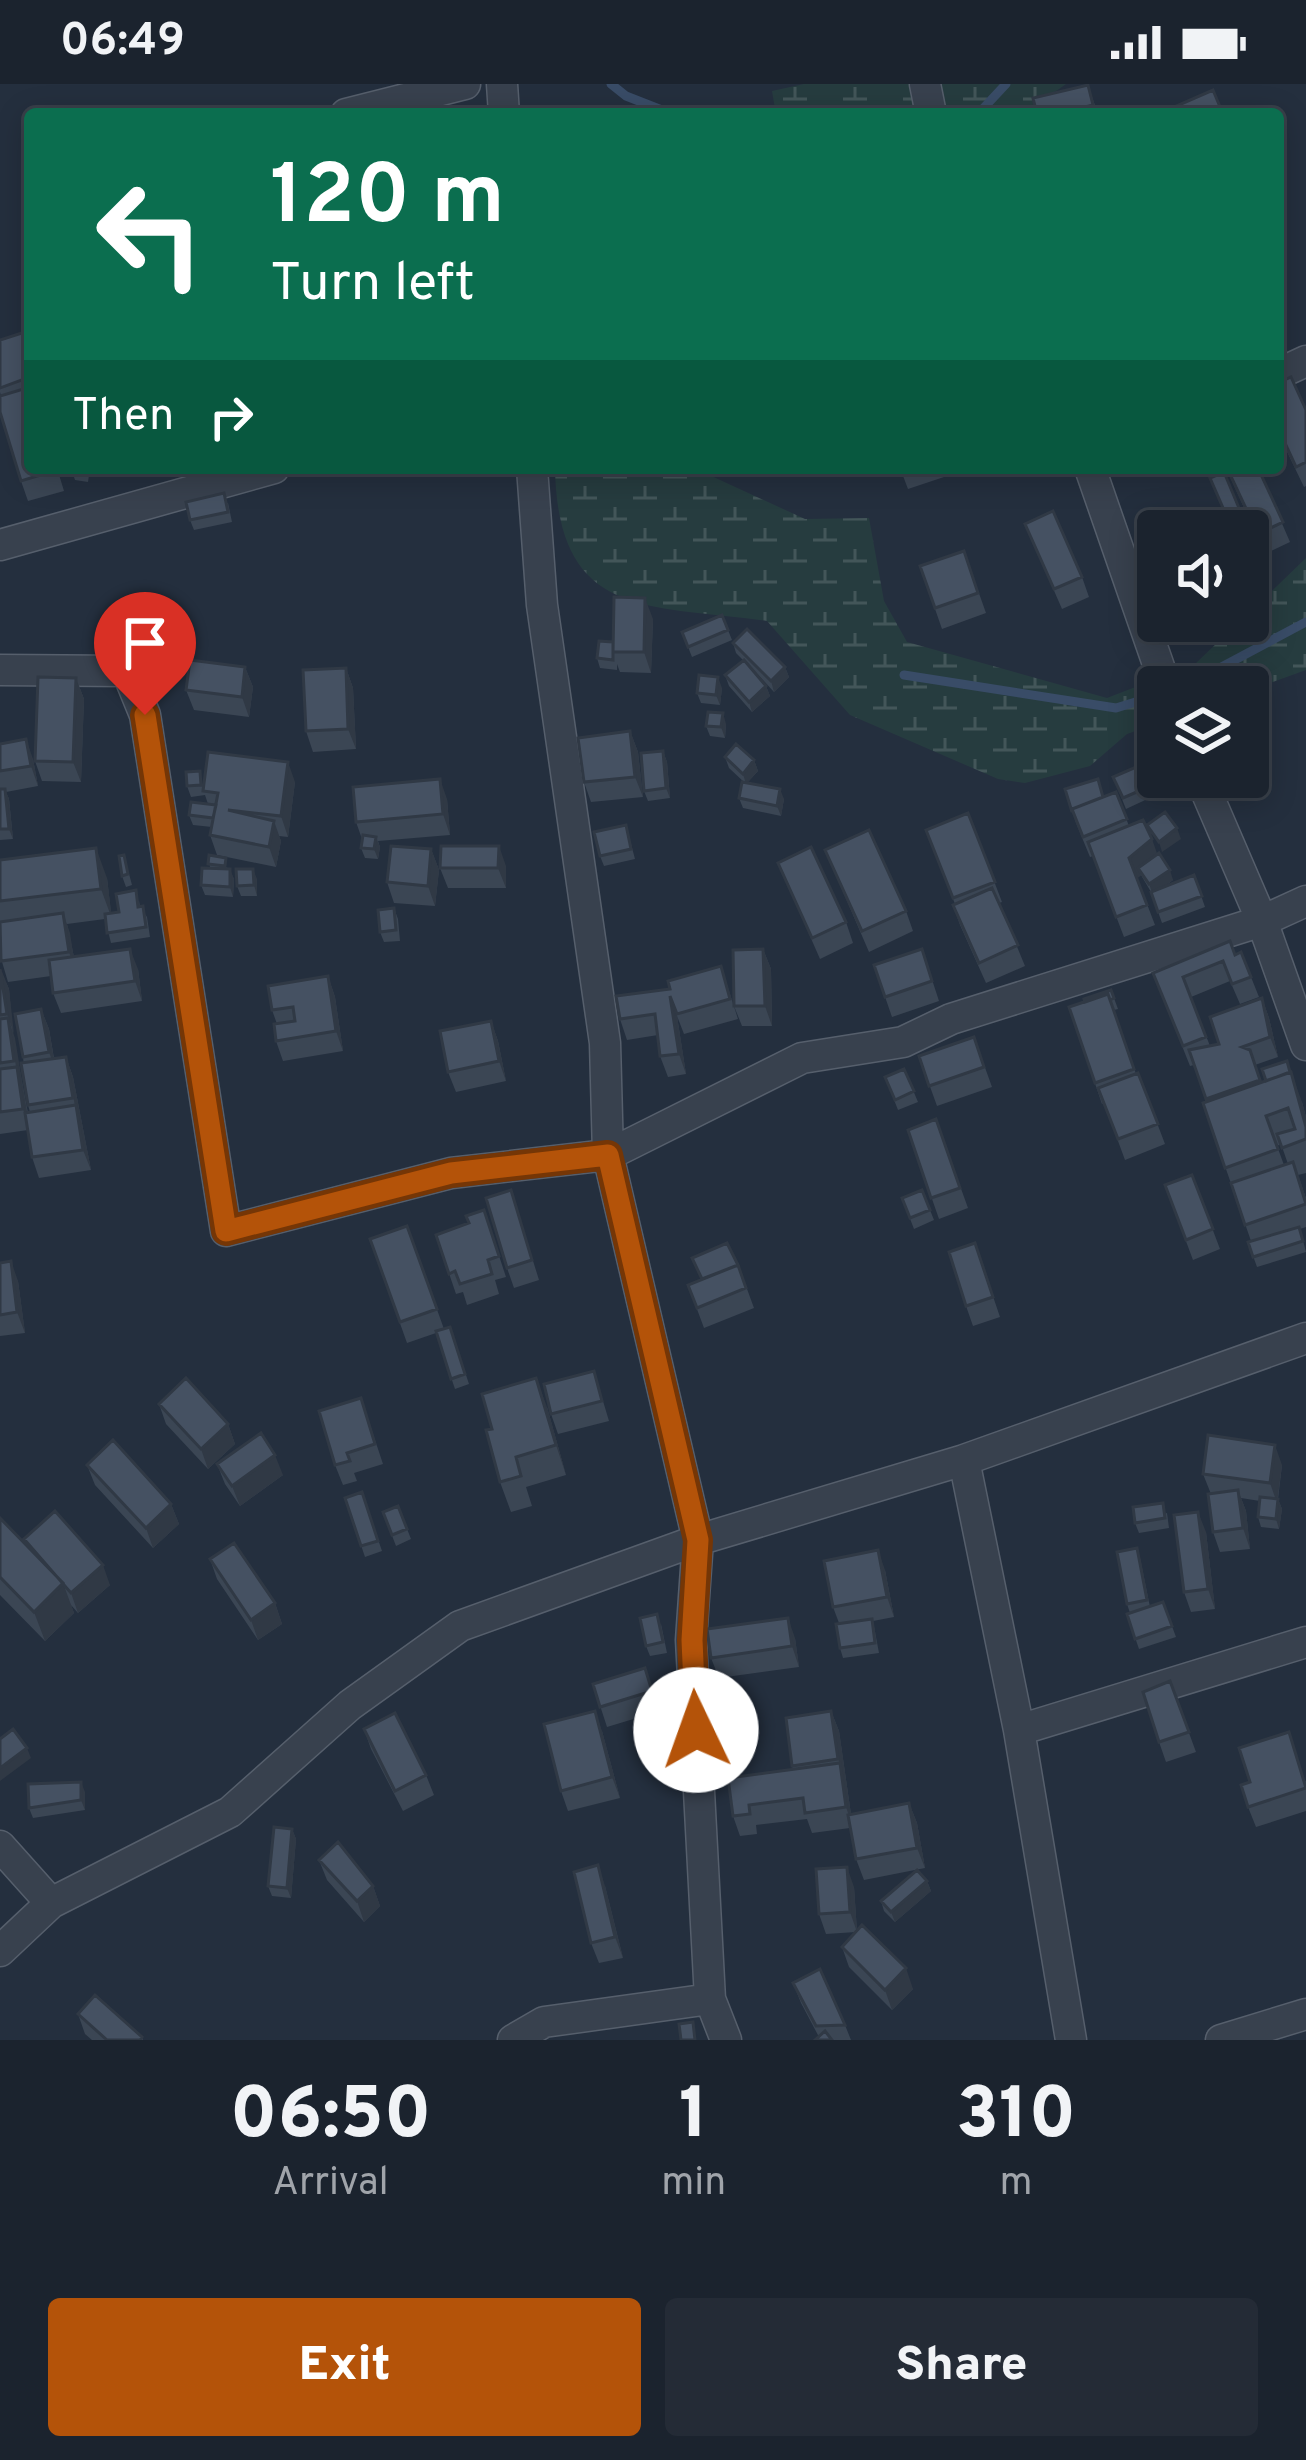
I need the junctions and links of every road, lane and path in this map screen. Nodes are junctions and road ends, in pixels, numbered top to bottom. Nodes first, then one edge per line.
1 (465, 84) edge
2 (370, 108) edge
3 (253, 474) edge
4 (532, 474) edge
5 (1092, 474) edge
6 (0, 545) edge
7 (1159, 666) edge
8 (0, 670) edge
9 (1209, 798) edge
10 (1306, 901) edge
11 (1262, 921) junction
12 (1306, 1046) edge
13 (608, 1155) junction
14 (1306, 1338) edge
15 (964, 1460) junction
16 (698, 1540) junction
17 (1306, 1642) edge
18 (1018, 1730) junction
19 (0, 1846) edge
20 (51, 1904) junction
21 (0, 1951) edge
22 (710, 1999) junction
23 (1306, 2014) edge
24 (513, 2040) edge
25 (726, 2040) edge
26 (1071, 2040) edge
27 (1221, 2040) edge

1 - 2 street
3 - 6 street
4 - 13 street
5 - 7 street
8 - 13 street
9 - 11 street
10 - 11 street
11 - 12 street
11 - 13 street
13 - 16 street
14 - 15 street
15 - 16 street
15 - 18 street
16 - 20 street
16 - 22 street
17 - 18 street
18 - 26 street
19 - 20 street
20 - 21 street
22 - 24 street
22 - 25 street
23 - 27 street

